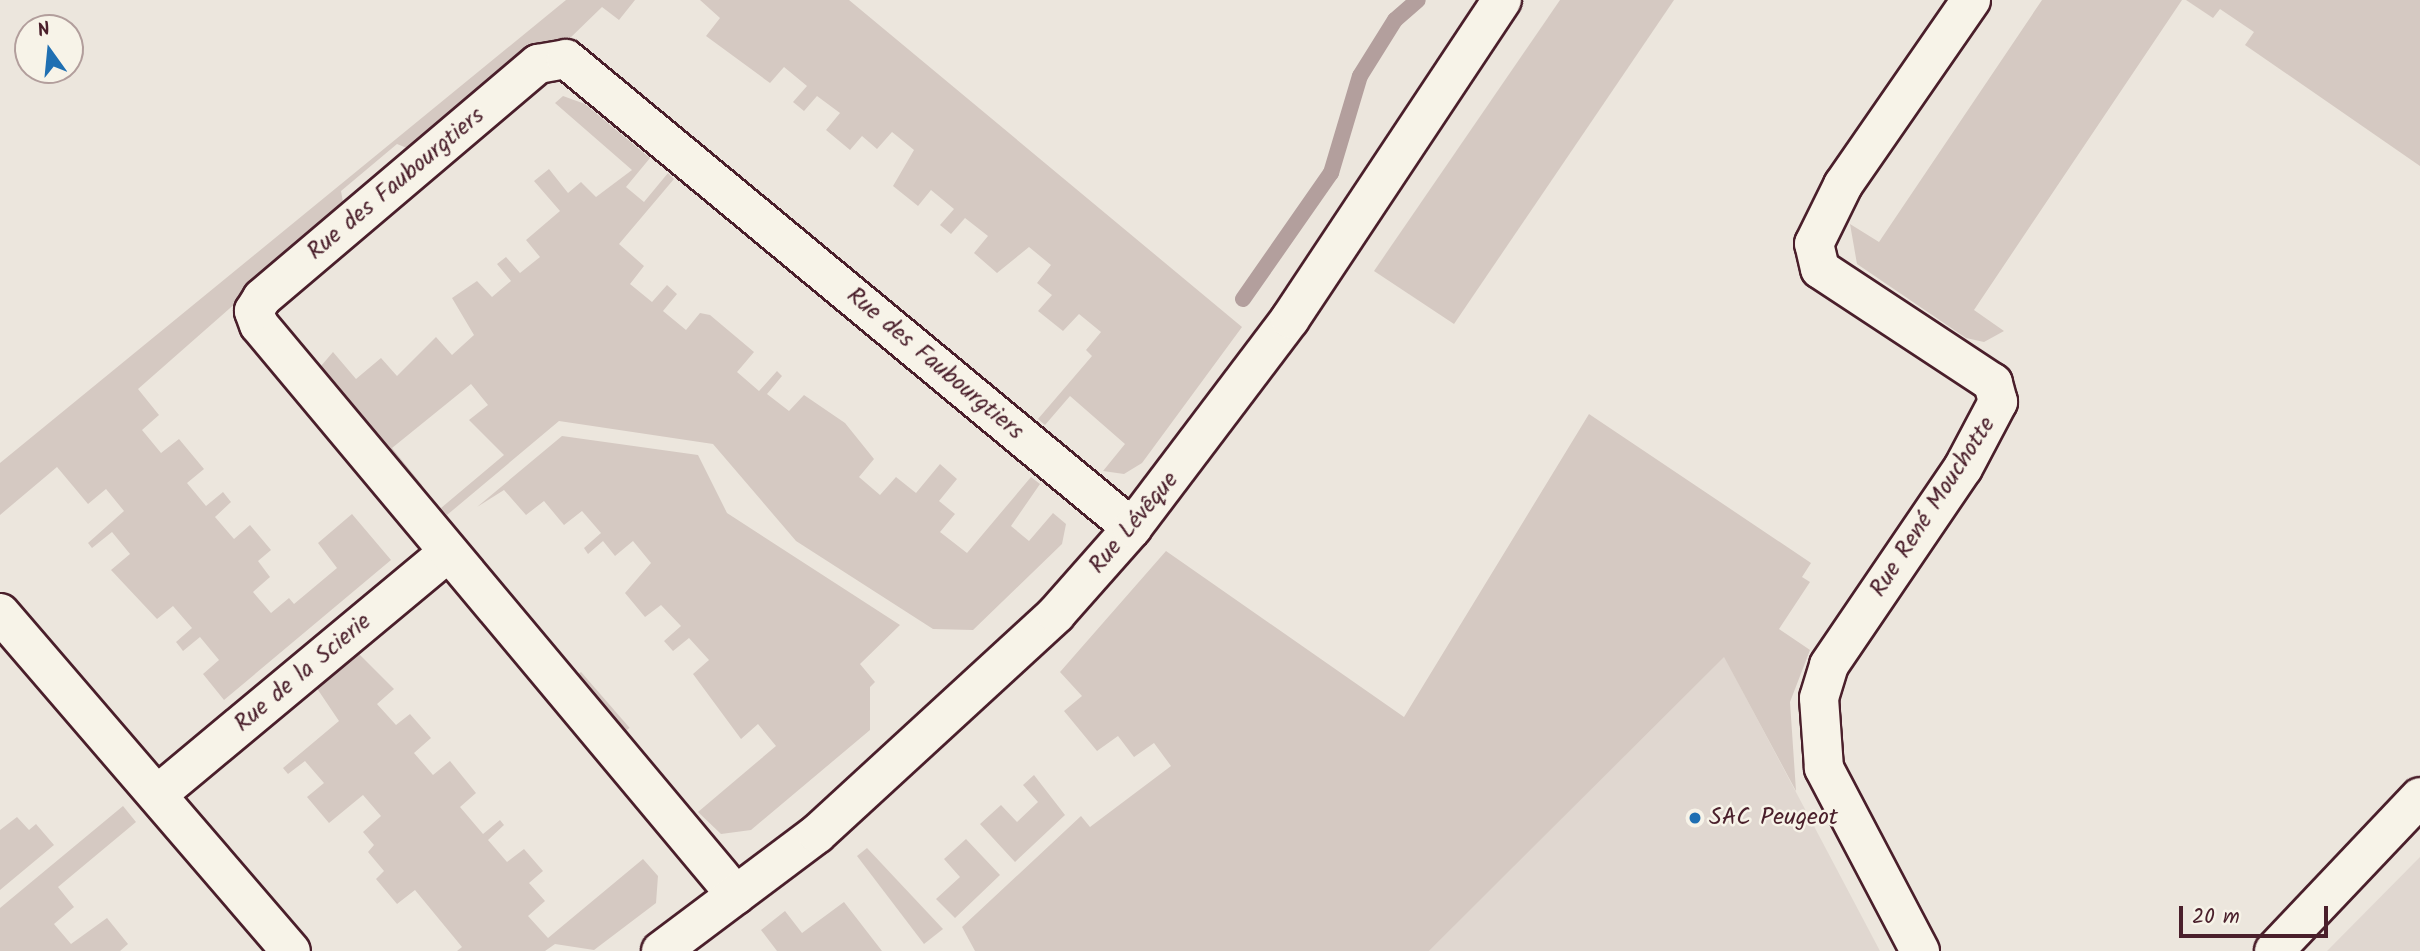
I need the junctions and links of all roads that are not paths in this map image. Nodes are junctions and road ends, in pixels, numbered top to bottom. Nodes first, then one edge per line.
1 (1502, 0) edge
2 (1971, 0) edge
3 (1132, 528) junction
4 (448, 552) junction
5 (0, 613) edge
6 (158, 794) junction
7 (2420, 797) edge
8 (736, 895) junction
9 (291, 951) edge
10 (661, 951) edge
11 (1920, 951) edge
12 (2274, 951) edge

1 - 3 street, Rue Lévêque
2 - 11 street, Rue René Mouchotte
3 - 4 street, Rue des Faubourgtiers
3 - 8 street, Rue Lévêque
4 - 6 street, Rue de la Scierie
4 - 8 street, Rue des Faubourgtiers
5 - 6 street
6 - 9 street
7 - 12 street
8 - 10 street, Rue Lévêque

